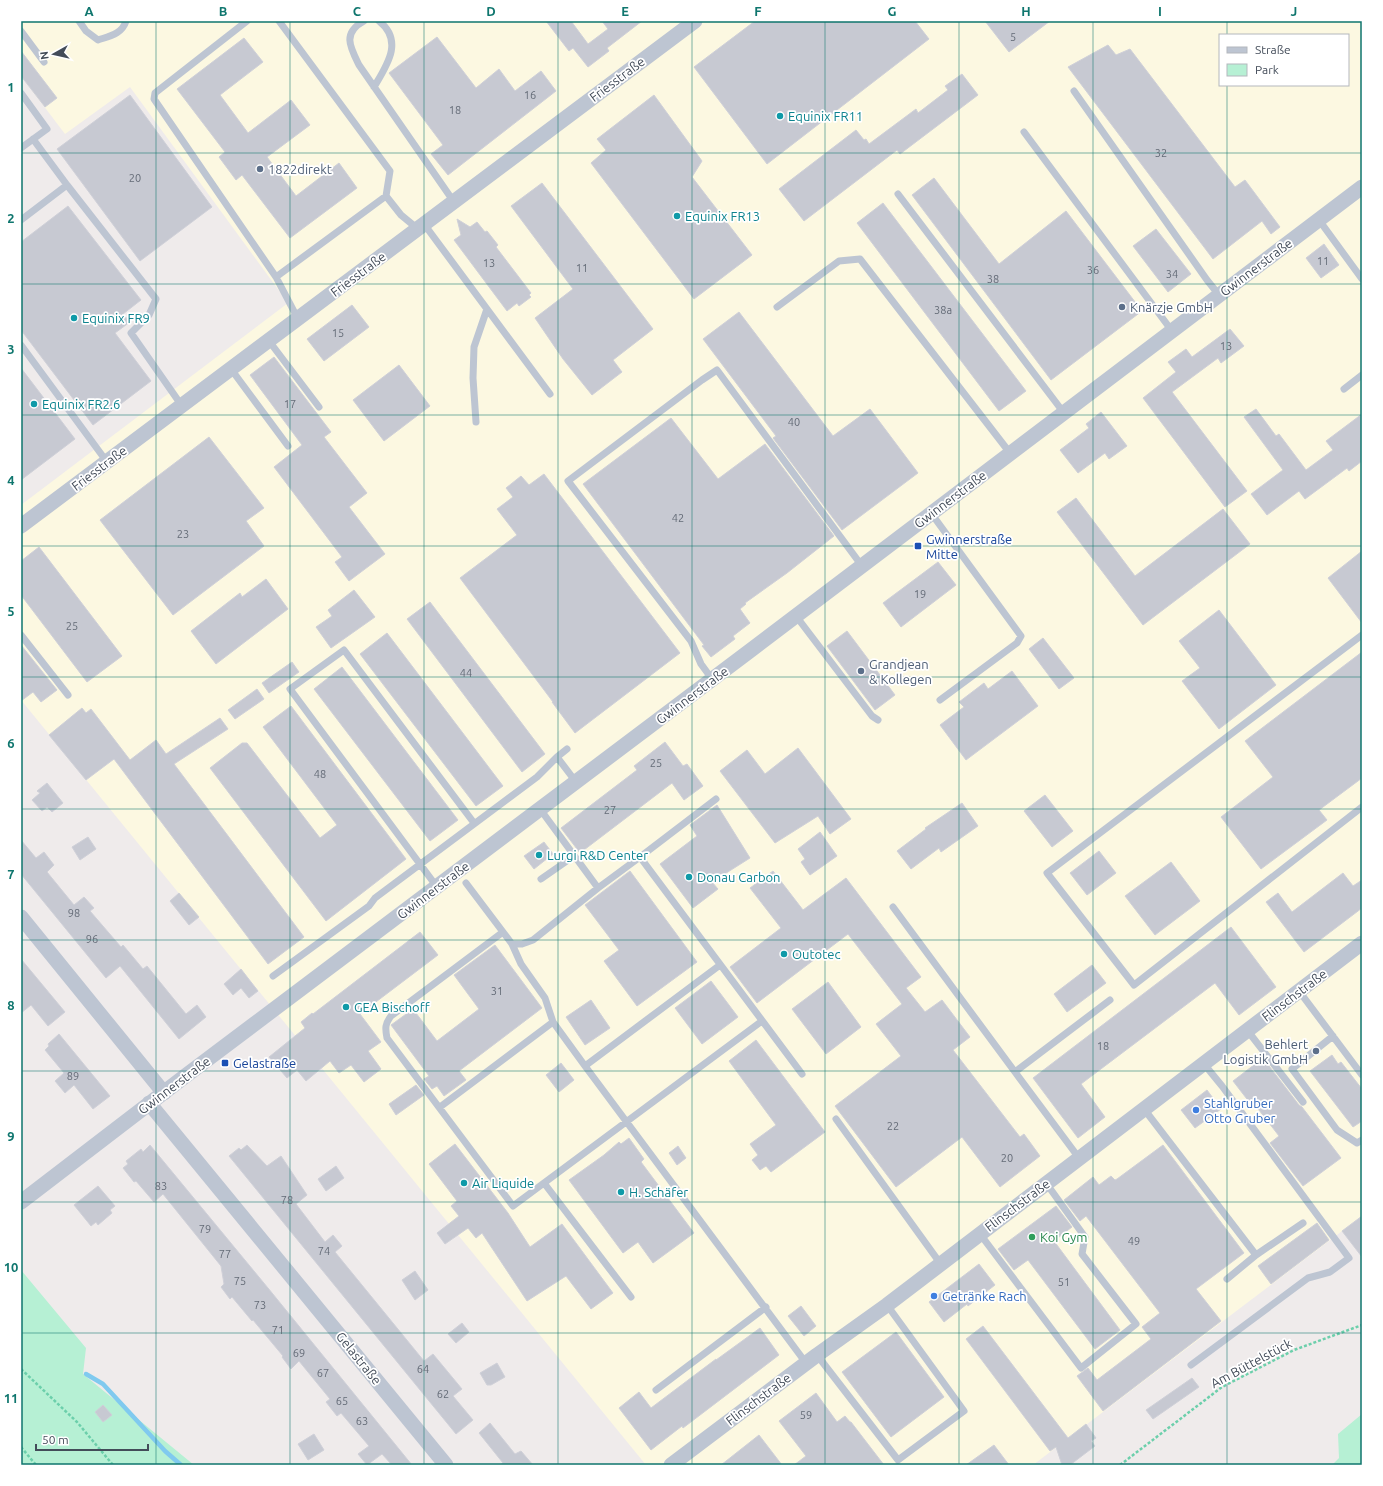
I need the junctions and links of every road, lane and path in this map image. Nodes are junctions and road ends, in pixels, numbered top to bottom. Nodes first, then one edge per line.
1 (79, 21) edge
2 (126, 21) edge
3 (247, 21) edge
4 (280, 21) edge
5 (364, 21) edge
6 (379, 21) edge
7 (688, 23) edge
8 (21, 31) edge
9 (44, 62) dead end
10 (374, 87) junction
11 (1074, 91) dead end
12 (21, 93) edge
13 (1024, 132) dead end
14 (33, 139) junction
15 (21, 148) edge
16 (67, 185) junction
17 (1362, 187) edge
18 (898, 194) dead end
19 (386, 196) junction
20 (454, 202) junction
21 (21, 220) edge
22 (1319, 220) junction
23 (421, 227) junction
24 (276, 277) junction
25 (1362, 279) edge
26 (1219, 295) junction
27 (777, 307) dead end
28 (487, 309) junction
29 (298, 318) junction
30 (1172, 331) junction
31 (269, 341) junction
32 (21, 346) edge
33 (231, 369) junction
34 (1362, 375) edge
35 (1344, 389) dead end
36 (550, 394) dead end
37 (182, 406) junction
38 (319, 407) dead end
39 (1064, 413) junction
40 (476, 422) dead end
41 (288, 446) dead end
42 (1010, 454) junction
43 (107, 462) junction
44 (931, 513) junction
45 (21, 526) edge
46 (862, 566) junction
47 (796, 616) junction
48 (21, 635) edge
49 (1362, 635) edge
50 (712, 679) junction
51 (68, 695) dead end
52 (940, 700) dead end
53 (878, 720) dead end
54 (567, 748) dead end
55 (557, 757) junction
56 (576, 782) junction
57 (716, 799) dead end
58 (1362, 807) edge
59 (540, 809) junction
60 (474, 823) junction
61 (574, 856) junction
62 (640, 857) junction
63 (420, 863) junction
64 (541, 879) dead end
65 (466, 883) dead end
66 (437, 886) junction
67 (598, 888) junction
68 (893, 907) dead end
69 (21, 917) edge
70 (503, 932) junction
71 (1362, 943) edge
72 (512, 944) junction
73 (720, 965) junction
74 (273, 976) dead end
75 (1299, 991) junction
76 (1110, 1000) dead end
77 (762, 1021) junction
78 (552, 1022) junction
79 (1247, 1030) junction
80 (1333, 1036) junction
81 (1204, 1064) junction
82 (585, 1066) junction
83 (1015, 1072) junction
84 (802, 1074) dead end
85 (1362, 1075) edge
86 (164, 1093) junction
87 (1303, 1102) dead end
88 (149, 1103) junction
89 (440, 1107) junction
90 (1144, 1110) junction
91 (836, 1119) dead end
92 (626, 1121) junction
93 (1362, 1140) edge
94 (1079, 1158) junction
95 (1046, 1183) junction
96 (544, 1184) junction
97 (21, 1202) edge
98 (1303, 1222) dead end
99 (980, 1234) junction
100 (1256, 1255) junction
101 (940, 1263) junction
102 (1227, 1279) dead end
103 (631, 1297) dead end
104 (887, 1305) junction
105 (766, 1307) junction
106 (1362, 1324) edge
107 (811, 1359) junction
108 (1191, 1365) dead end
109 (21, 1369) edge
110 (656, 1390) dead end
111 (21, 1447) edge
112 (678, 1463) edge
113 (36, 1465) edge
114 (113, 1465) edge
115 (446, 1465) edge
116 (1120, 1465) edge

1 - 2 lane
3 - 24 lane
4 - 19 lane
5 - 10 lane
6 - 10 lane
7 - 20 street, Friesstraße
8 - 9 lane
10 - 20 lane
11 - 26 lane
12 - 14 lane
13 - 30 lane
14 - 15 lane
14 - 16 lane
16 - 21 lane
16 - 37 lane
17 - 22 street, Gwinnerstraße
18 - 39 lane
19 - 23 lane
19 - 24 lane
20 - 23 street, Friesstraße
22 - 25 lane
22 - 26 street, Gwinnerstraße
23 - 28 lane
23 - 29 street, Friesstraße
24 - 29 lane
26 - 30 street, Gwinnerstraße
27 - 42 lane
28 - 36 lane
28 - 40 lane
29 - 31 street, Friesstraße
30 - 39 street, Gwinnerstraße
31 - 33 street, Friesstraße
31 - 38 lane
32 - 43 lane
33 - 37 street, Friesstraße
33 - 41 lane
34 - 35 lane
37 - 43 street, Friesstraße
39 - 42 street, Gwinnerstraße
42 - 44 street, Gwinnerstraße
43 - 45 street, Friesstraße
44 - 46 street, Gwinnerstraße
44 - 52 lane
46 - 47 street, Gwinnerstraße
46 - 50 lane
47 - 50 street, Gwinnerstraße
47 - 53 lane
48 - 51 lane
49 - 58 lane
50 - 56 street, Gwinnerstraße
54 - 55 lane
55 - 56 lane
55 - 60 lane
56 - 59 street, Gwinnerstraße
57 - 62 lane
59 - 61 lane
59 - 66 street, Gwinnerstraße
60 - 63 lane
60 - 63 lane
61 - 64 lane
61 - 67 lane
62 - 67 lane
62 - 73 lane
63 - 66 lane
63 - 74 lane
65 - 70 lane
66 - 86 street, Gwinnerstraße
67 - 72 lane
68 - 83 lane
69 - 86 street
70 - 72 lane
70 - 89 lane
71 - 75 street, Flinschstraße
72 - 78 lane
73 - 77 lane
73 - 82 lane
75 - 79 street, Flinschstraße
75 - 80 lane
76 - 83 lane
77 - 84 lane
77 - 92 lane
78 - 82 lane
78 - 89 lane
79 - 81 street, Flinschstraße
79 - 87 lane
80 - 85 lane
80 - 93 lane
81 - 90 street, Flinschstraße
81 - 108 lane
82 - 92 lane
83 - 94 lane
86 - 88 street, Gwinnerstraße
88 - 97 street, Gwinnerstraße
88 - 115 street, Gelastraße
89 - 96 lane
90 - 94 street, Flinschstraße
90 - 100 lane
91 - 101 lane
92 - 96 lane
92 - 105 lane
94 - 95 street, Flinschstraße
95 - 99 street, Flinschstraße
95 - 99 lane
96 - 103 lane
98 - 100 lane
99 - 101 street, Flinschstraße
100 - 102 lane
101 - 104 street, Flinschstraße
104 - 107 street, Flinschstraße
104 - 107 lane
105 - 107 lane
105 - 110 lane
106 - 116 path, Am Büttelstück
107 - 112 street, Flinschstraße
109 - 114 path
111 - 113 path

